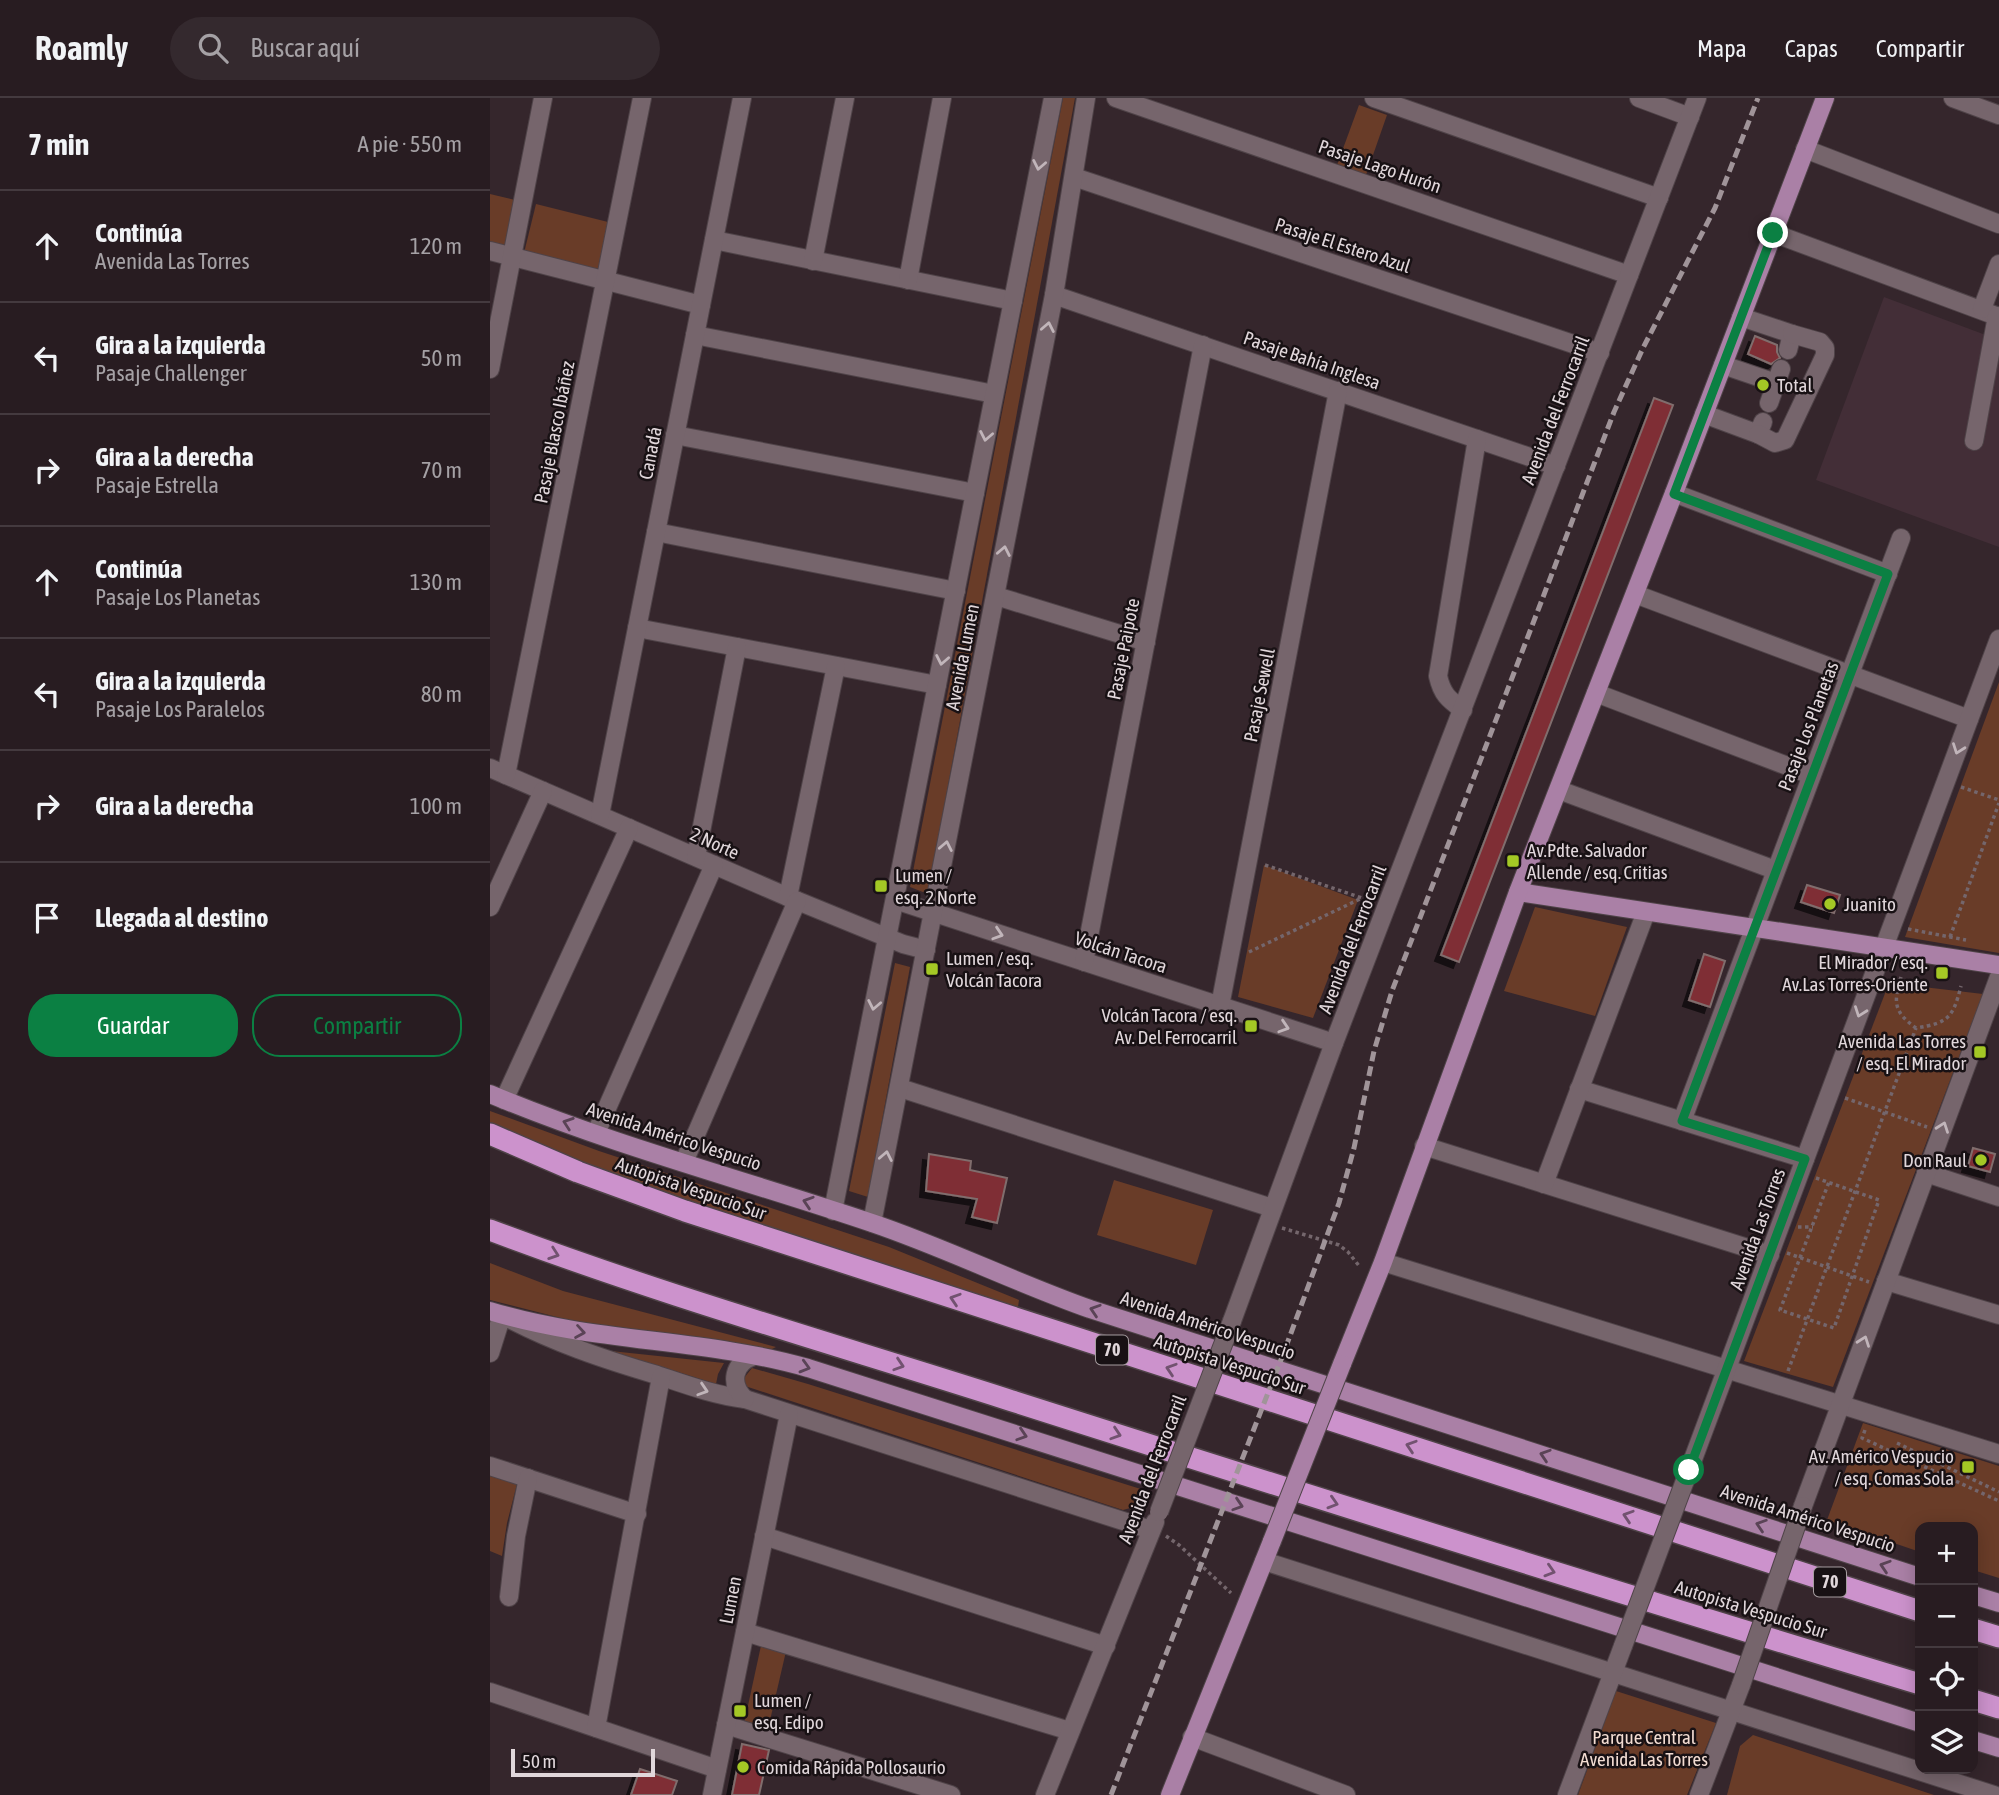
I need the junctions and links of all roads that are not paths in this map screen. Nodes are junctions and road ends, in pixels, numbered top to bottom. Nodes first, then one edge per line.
1 (544, 98) edge
2 (642, 98) edge
3 (741, 98) edge
4 (845, 98) edge
5 (942, 98) edge
6 (1053, 98) edge
7 (1086, 98) edge
8 (1116, 98) edge
9 (1374, 98) edge
10 (1639, 98) edge
11 (1697, 98) edge
12 (1825, 98) edge
13 (1953, 98) edge
14 (1999, 115) edge
15 (1690, 117) junction
16 (1805, 149) junction
17 (1074, 177) junction
18 (1659, 198) junction
19 (1999, 224) edge
20 (1773, 233) junction
21 (713, 240) junction
22 (490, 251) edge
23 (512, 257) junction
24 (813, 261) junction
25 (1999, 264) edge
26 (1629, 275) junction
27 (605, 280) junction
28 (908, 280) junction
29 (1054, 295) junction
30 (1013, 301) junction
31 (701, 305) junction
32 (1993, 314) edge
33 (1741, 317) junction
34 (695, 335) junction
35 (1203, 345) junction
36 (1600, 353) junction
37 (1723, 365) junction
38 (490, 369) edge
39 (1338, 391) junction
40 (995, 394) junction
41 (1769, 403) dead end
42 (1704, 414) junction
43 (675, 435) junction
44 (1477, 439) junction
45 (1974, 442) dead end
46 (1556, 466) junction
47 (975, 492) junction
48 (1674, 494) junction
49 (656, 532) junction
50 (1901, 538) dead end
51 (1888, 574) junction
52 (956, 591) junction
53 (1635, 594) junction
54 (996, 596) junction
55 (637, 628) junction
56 (1999, 639) edge
57 (1146, 642) junction
58 (737, 647) junction
59 (836, 666) junction
60 (1850, 674) junction
61 (937, 685) junction
62 (1596, 693) junction
63 (1462, 710) junction
64 (1969, 719) junction
65 (498, 771) edge
66 (1811, 775) junction
67 (1559, 790) junction
68 (543, 791) junction
69 (600, 815) junction
70 (629, 828) junction
71 (696, 857) junction
72 (714, 865) junction
73 (1775, 870) junction
74 (1518, 892) junction
75 (793, 899) junction
76 (895, 900) junction
77 (490, 907) edge
78 (1646, 912) junction
79 (933, 913) junction
80 (1753, 929) junction
81 (888, 938) junction
82 (1884, 948) junction
83 (926, 950) junction
84 (1084, 962) junction
85 (1999, 965) edge
86 (1999, 977) edge
87 (1220, 1006) junction
88 (1334, 1043) junction
89 (900, 1088) junction
90 (1579, 1089) junction
91 (497, 1097) edge
92 (1682, 1121) junction
93 (596, 1133) junction
94 (490, 1134) edge
95 (1424, 1146) junction
96 (684, 1162) junction
97 (1802, 1166) junction
98 (1926, 1173) junction
99 (1544, 1184) junction
100 (1999, 1197) edge
101 (833, 1210) junction
102 (1270, 1216) junction
103 (872, 1223) junction
104 (490, 1230) edge
105 (1771, 1251) junction
106 (1382, 1262) junction
107 (1885, 1284) junction
108 (496, 1313) edge
109 (1999, 1315) edge
110 (490, 1353) edge
111 (754, 1356) junction
112 (1727, 1370) junction
113 (661, 1377) junction
114 (745, 1399) junction
115 (1840, 1405) junction
116 (789, 1414) junction
117 (1999, 1454) edge
118 (490, 1466) edge
119 (528, 1478) junction
120 (637, 1514) junction
121 (1151, 1530) junction
122 (764, 1536) junction
123 (1264, 1561) junction
124 (1915, 1575) edge
125 (509, 1597) dead end
126 (1978, 1597) edge
127 (1999, 1603) edge
128 (1915, 1609) edge
129 (1978, 1631) edge
130 (745, 1632) junction
131 (1999, 1637) edge
132 (1106, 1646) junction
133 (1613, 1672) junction
134 (1915, 1682) edge
135 (490, 1692) edge
136 (1978, 1702) edge
137 (1999, 1708) edge
138 (1731, 1711) junction
139 (1915, 1721) edge
140 (726, 1725) junction
141 (596, 1728) junction
142 (1070, 1731) junction
143 (1192, 1737) junction
144 (1978, 1742) edge
145 (1999, 1748) edge
146 (717, 1769) junction
147 (712, 1795) edge
148 (951, 1795) edge
149 (1045, 1795) edge
150 (1170, 1795) edge
151 (1346, 1795) edge
152 (1567, 1795) edge
153 (1699, 1795) edge
154 (1994, 1795) edge

1 - 23 street
2 - 27 street, Pasaje Blasco Ibáñez
3 - 21 street, Canadá
4 - 24 street
5 - 28 street
6 -> 30 street, Avenida Lumen
7 - 17 street, Avenida Lumen
8 - 26 street, Pasaje Lago Hurón
9 - 18 street
10 - 15 street
11 - 15 street, Avenida del Ferrocarril
12 - 16 main road
13 - 14 street
15 - 18 street, Avenida del Ferrocarril
16 - 19 street
16 - 20 main road
17 - 29 street, Avenida Lumen
17 - 36 street, Pasaje El Estero Azul
18 - 26 street, Avenida del Ferrocarril
20 - 32 street
20 - 33 main road
21 - 24 street
21 - 31 street, Canadá
22 - 23 street
23 - 27 street
23 - 38 street
24 - 28 street
25 - 32 street
26 - 36 street, Avenida del Ferrocarril
27 - 31 street
27 - 65 street, Pasaje Blasco Ibáñez
28 - 30 street
29 - 35 street, Pasaje Bahía Inglesa
54 -> 29 street, Avenida Lumen
30 - 40 street, Avenida Lumen
31 - 34 street, Canadá
32 - 45 street
33 - 37 main road
33 - 42 street
34 - 40 street
34 - 43 street, Canadá
35 - 39 street, Pasaje Bahía Inglesa
35 - 57 street, Pasaje Paipote
36 - 46 street, Avenida del Ferrocarril
37 - 41 street
37 - 42 main road
39 - 44 street, Pasaje Bahía Inglesa
39 - 87 street, Pasaje Sewell
40 -> 47 street, Avenida Lumen
42 - 48 main road
43 - 47 street
43 - 49 street, Canadá
44 - 46 street, Pasaje Bahía Inglesa
44 - 63 street
46 - 63 street, Avenida del Ferrocarril
47 - 52 street, Avenida Lumen
48 - 51 street
48 - 53 main road
49 - 52 street
49 - 55 street, Canadá
50 - 51 street, Pasaje Los Planetas
51 - 60 street, Pasaje Los Planetas
52 -> 61 street, Avenida Lumen
53 - 60 street
53 - 62 main road
54 - 57 street
79 -> 54 street, Avenida Lumen
55 - 58 street
55 - 69 street, Canadá
56 - 64 street, Avenida Las Torres
57 - 84 street, Pasaje Paipote
58 - 59 street
58 - 71 street
59 - 61 street
59 - 75 street
60 - 64 street
60 - 66 street, Pasaje Los Planetas
61 - 76 street, Avenida Lumen
62 - 66 street
62 - 67 main road
63 - 88 street, Avenida del Ferrocarril
64 -> 82 street, Avenida Las Torres
65 - 68 street, 2 Norte
66 - 73 street, Pasaje Los Planetas
67 - 73 street
67 - 74 main road
68 - 69 street, 2 Norte
68 - 77 street
69 - 70 street, 2 Norte
70 - 71 street, 2 Norte
70 - 91 street
71 - 72 street, 2 Norte
72 - 75 street, 2 Norte
72 - 93 street
73 - 80 street, Pasaje Los Planetas
74 - 78 main road
74 - 95 main road
75 - 81 street, 2 Norte
75 - 96 street
76 - 79 street, Volcán Tacora
76 - 81 street, Avenida Lumen
78 - 80 main road
78 - 90 street
79 - 83 street, Avenida Lumen
79 -> 84 street, Volcán Tacora
80 - 82 main road
80 - 92 street, Pasaje Los Planetas
81 - 83 street, 2 Norte
81 -> 101 street, Avenida Lumen
82 - 85 main road
82 -> 97 street, Avenida Las Torres
83 - 89 street, Avenida Lumen
84 - 87 street, Volcán Tacora
98 -> 86 street
87 -> 88 street, Volcán Tacora
88 - 102 street, Avenida del Ferrocarril
89 - 102 street
103 -> 89 street, Avenida Lumen
90 - 92 street
90 - 99 street
93 -> 91 main road, Avenida Américo Vespucio
92 - 97 street
93 - 96 main road, Avenida Américo Vespucio
128 -> 94 highway, Autopista Vespucio Sur / 70
95 - 99 street
95 - 106 main road
101 -> 96 main road, Avenida Américo Vespucio
97 - 105 street, Avenida Las Torres
98 - 100 street
98 - 107 street
99 - 105 street
101 - 103 main road, Avenida Américo Vespucio
102 - 121 street, Avenida del Ferrocarril, bridge
124 -> 103 main road, Avenida Américo Vespucio
104 -> 134 highway, Autopista Vespucio Sur
105 - 112 street, Avenida Las Torres
106 - 112 street
106 - 123 main road, bridge
107 - 109 street
115 -> 107 street
108 - 110 street
108 -> 111 main road
108 - 113 street
111 - 114 street
111 -> 139 main road
112 - 115 street
112 - 133 street, Avenida Las Torres, bridge
113 -> 114 street
113 - 120 street
114 - 116 street
115 - 117 street
115 - 138 street, bridge
116 - 121 street
116 - 122 street, Lumen
118 - 119 street
119 - 120 street
119 - 125 street
120 - 141 street
121 - 132 street, Avenida del Ferrocarril
122 - 130 street, Lumen
122 - 132 street
123 - 133 street
123 - 143 main road
126 - 127 main road
129 - 131 highway
130 - 140 street, Lumen
130 - 142 street
132 - 142 street, Avenida del Ferrocarril
133 - 138 street
133 - 152 street, Avenida Las Torres
135 - 141 street
136 - 137 highway
138 - 153 street
138 - 154 street
140 - 146 street, Lumen
140 - 148 street
141 - 146 street
142 - 149 street, Avenida del Ferrocarril
143 - 150 main road
143 - 151 street
144 - 145 main road
146 - 147 street, Lumen

